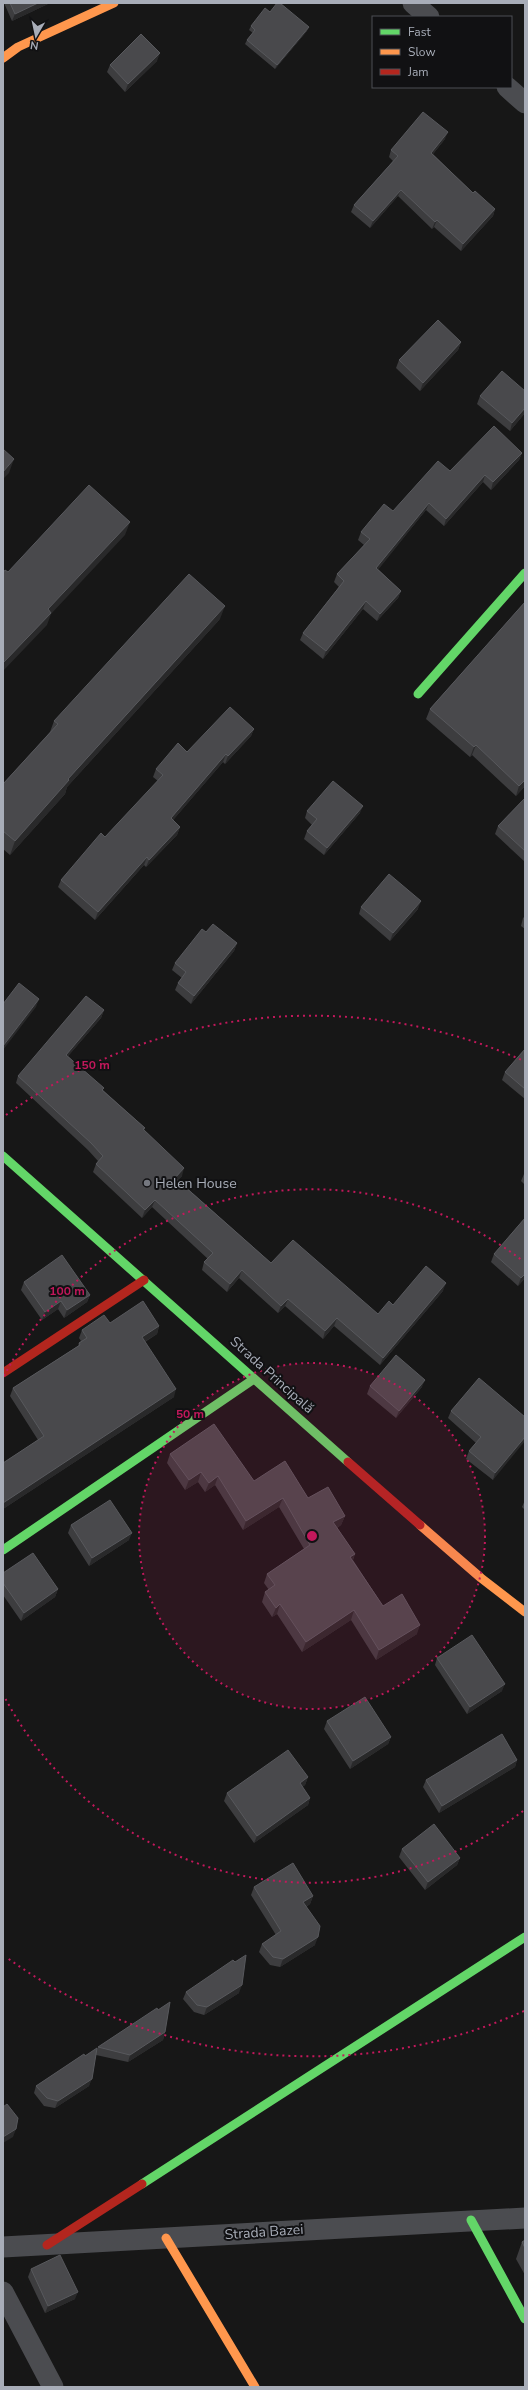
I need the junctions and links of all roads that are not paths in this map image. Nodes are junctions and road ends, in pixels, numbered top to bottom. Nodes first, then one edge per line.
1 (114, 3) edge
2 (413, 3) edge
3 (428, 16) edge
4 (3, 58) edge
5 (508, 88) edge
6 (525, 103) edge
7 (525, 573) edge
8 (418, 694) dead end
9 (3, 1156) edge
10 (144, 1280) junction
11 (3, 1373) edge
12 (254, 1379) junction
13 (3, 1550) edge
14 (525, 1612) edge
15 (525, 1937) edge
16 (525, 2218) edge
17 (470, 2220) junction
18 (166, 2238) junction
19 (47, 2245) junction
20 (3, 2247) edge
21 (3, 2292) edge
22 (525, 2319) edge
23 (53, 2387) edge
24 (254, 2387) edge

1 - 4 street
2 - 3 street
5 - 6 street
7 - 8 street
9 - 10 street, Strada Principală
10 - 11 street
10 - 12 street, Strada Principală
12 - 13 street
12 - 14 street, Strada Principală
15 - 19 street
16 - 17 street, Strada Bazei
17 - 18 street, Strada Bazei
17 - 22 street
18 - 19 street, Strada Bazei
18 - 24 street
19 - 20 street, Strada Bazei
21 - 23 street

